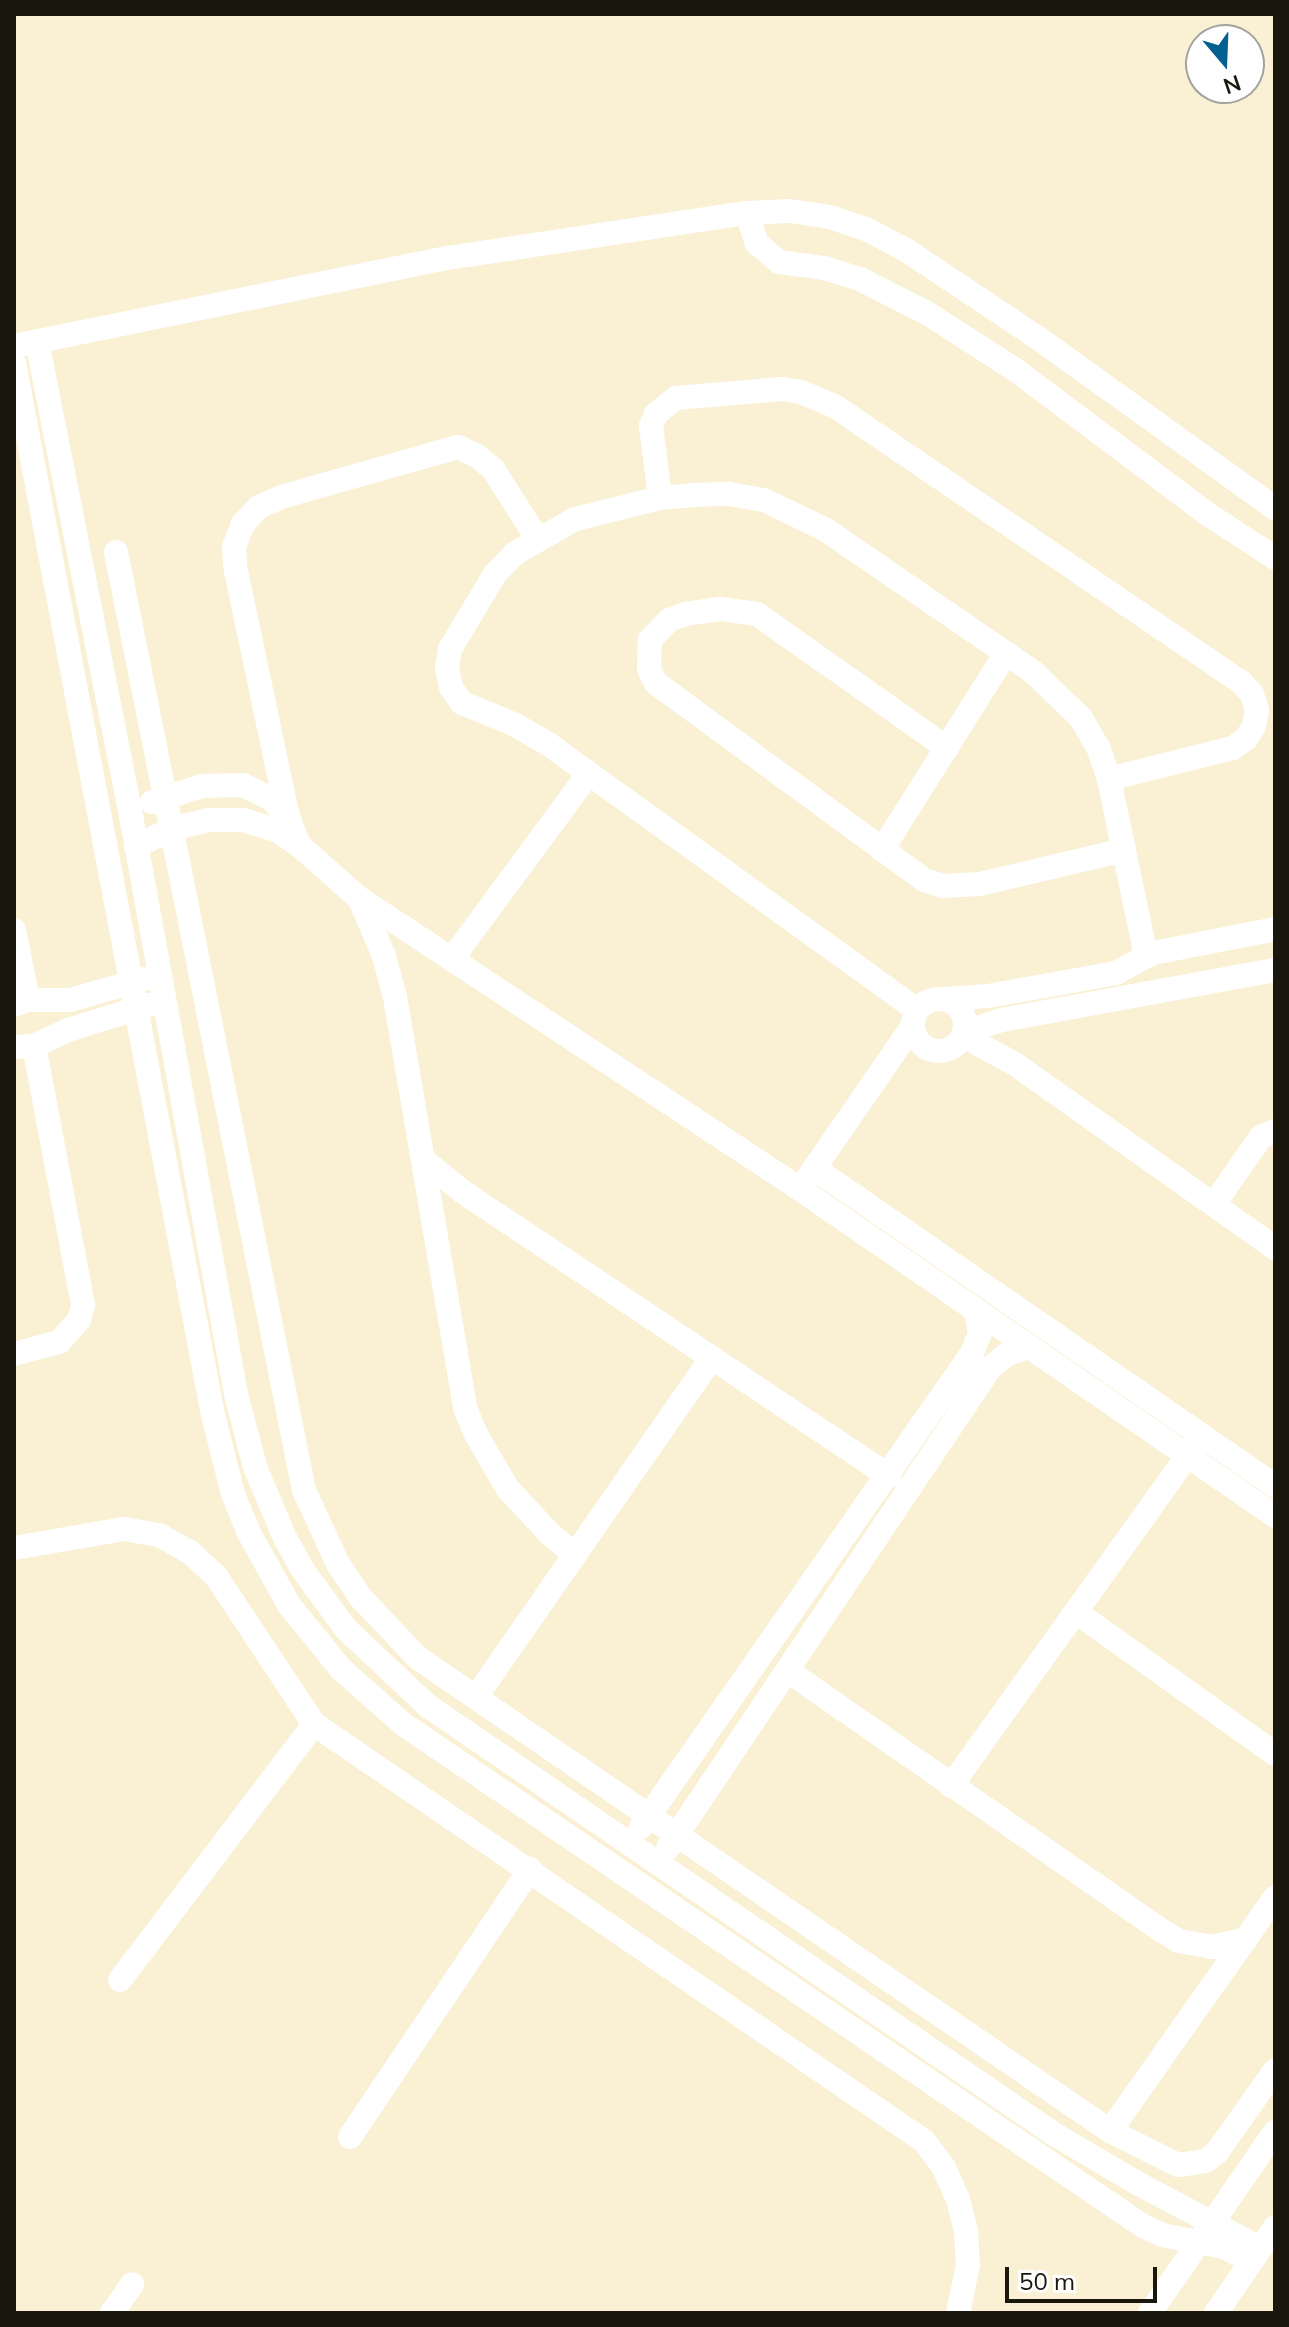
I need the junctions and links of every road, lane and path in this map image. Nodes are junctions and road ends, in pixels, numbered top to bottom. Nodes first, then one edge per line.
1 (747, 213) junction
2 (26, 344) edge
3 (15, 377) edge
4 (45, 379) junction
5 (1103, 386) junction
6 (1077, 418) junction
7 (54, 420) junction
8 (27, 426) junction
9 (660, 498) junction
10 (1275, 508) edge
11 (537, 538) junction
12 (116, 552) dead end
13 (1275, 558) edge
14 (1006, 653) junction
15 (947, 748) junction
16 (589, 773) junction
17 (1109, 779) junction
18 (164, 798) junction
19 (130, 810) junction
20 (172, 829) junction
21 (295, 834) junction
22 (136, 846) junction
23 (882, 850) junction
24 (1124, 850) junction
25 (359, 898) junction
26 (1275, 929) edge
27 (14, 930) edge
28 (1156, 953) junction
29 (452, 959) junction
30 (1275, 970) edge
31 (1116, 973) junction
32 (160, 975) junction
33 (130, 983) junction
34 (1173, 988) junction
35 (1126, 997) junction
36 (946, 999) junction
37 (164, 1000) junction
38 (21, 1002) edge
39 (135, 1009) junction
40 (914, 1018) junction
41 (964, 1034) junction
42 (24, 1046) edge
43 (1275, 1131) edge
44 (425, 1161) junction
45 (814, 1168) junction
46 (800, 1189) junction
47 (1214, 1204) junction
48 (1275, 1248) edge
49 (976, 1312) junction
50 (1039, 1321) junction
51 (1025, 1345) junction
52 (14, 1354) edge
53 (712, 1358) junction
54 (1185, 1438) junction
55 (889, 1476) junction
56 (1275, 1486) edge
57 (1275, 1516) edge
58 (14, 1548) edge
59 (574, 1554) junction
60 (1076, 1612) junction
61 (788, 1671) junction
62 (476, 1697) junction
63 (314, 1724) junction
64 (1275, 1754) edge
65 (951, 1786) junction
66 (649, 1816) junction
67 (677, 1835) junction
68 (628, 1843) junction
69 (657, 1863) junction
70 (530, 1869) junction
71 (1275, 1897) edge
72 (1246, 1939) junction
73 (120, 1980) dead end
74 (1275, 2070) edge
75 (1110, 2131) junction
76 (1275, 2132) edge
77 (350, 2137) dead end
78 (1211, 2221) junction
79 (1275, 2227) edge
80 (1197, 2241) junction
81 (1256, 2254) junction
82 (132, 2284) dead end
83 (112, 2313) edge
84 (958, 2313) edge
85 (1150, 2313) edge
86 (1216, 2313) edge

1 - 2 street
1 - 5 street
1 - 6 street
2 - 4 street
3 - 4 street
3 - 8 street
4 - 7 street
5 - 6 street
5 - 10 street
6 - 13 street
7 - 8 street
7 - 19 street
8 - 33 street
9 - 11 street
9 - 14 street
9 - 17 street
11 - 16 street
11 - 21 street
12 - 18 street
14 - 15 street
14 - 17 street
15 - 23 street
15 - 23 street
16 - 29 street
16 - 40 street
17 - 24 street
18 - 19 street
18 - 20 street
18 - 21 street
19 - 22 street
20 - 21 street
20 - 22 street
20 - 62 street
21 - 25 street
22 - 32 street
23 - 24 street
24 - 28 street
25 - 29 street
25 - 44 street
26 - 28 street
27 - 38 street
28 - 31 street
28 - 34 street
29 - 46 street
30 - 34 street
31 - 35 street
31 - 36 street
32 - 33 street
32 - 37 street
33 - 38 street
33 - 39 street
34 - 35 street
35 - 41 street
36 - 40 street
36 - 41 street
37 - 39 street
37 - 68 street
39 - 42 street
39 - 80 street
40 - 41 street
40 - 45 street
41 - 47 street
42 - 52 street
43 - 47 street
44 - 53 street
44 - 59 street
45 - 46 street
45 - 50 street
46 - 49 street
47 - 48 street
49 - 51 street
49 - 55 street
50 - 51 street
50 - 54 street
51 - 54 street
51 - 61 street
53 - 55 street
53 - 59 street
54 - 56 street
54 - 57 street
54 - 60 street
55 - 66 street
58 - 63 street
59 - 62 street
60 - 64 street
60 - 65 street
61 - 65 street
61 - 67 street
62 - 66 street
63 - 70 street
63 - 73 street
65 - 72 street
66 - 67 street
66 - 68 street
67 - 69 street
67 - 75 street
68 - 69 street
69 - 78 street
70 - 77 street
70 - 84 street
71 - 72 street
72 - 75 street
74 - 75 street
76 - 78 street
78 - 80 street
78 - 81 street
79 - 81 street
80 - 81 street
80 - 85 street
81 - 86 street
82 - 83 street

